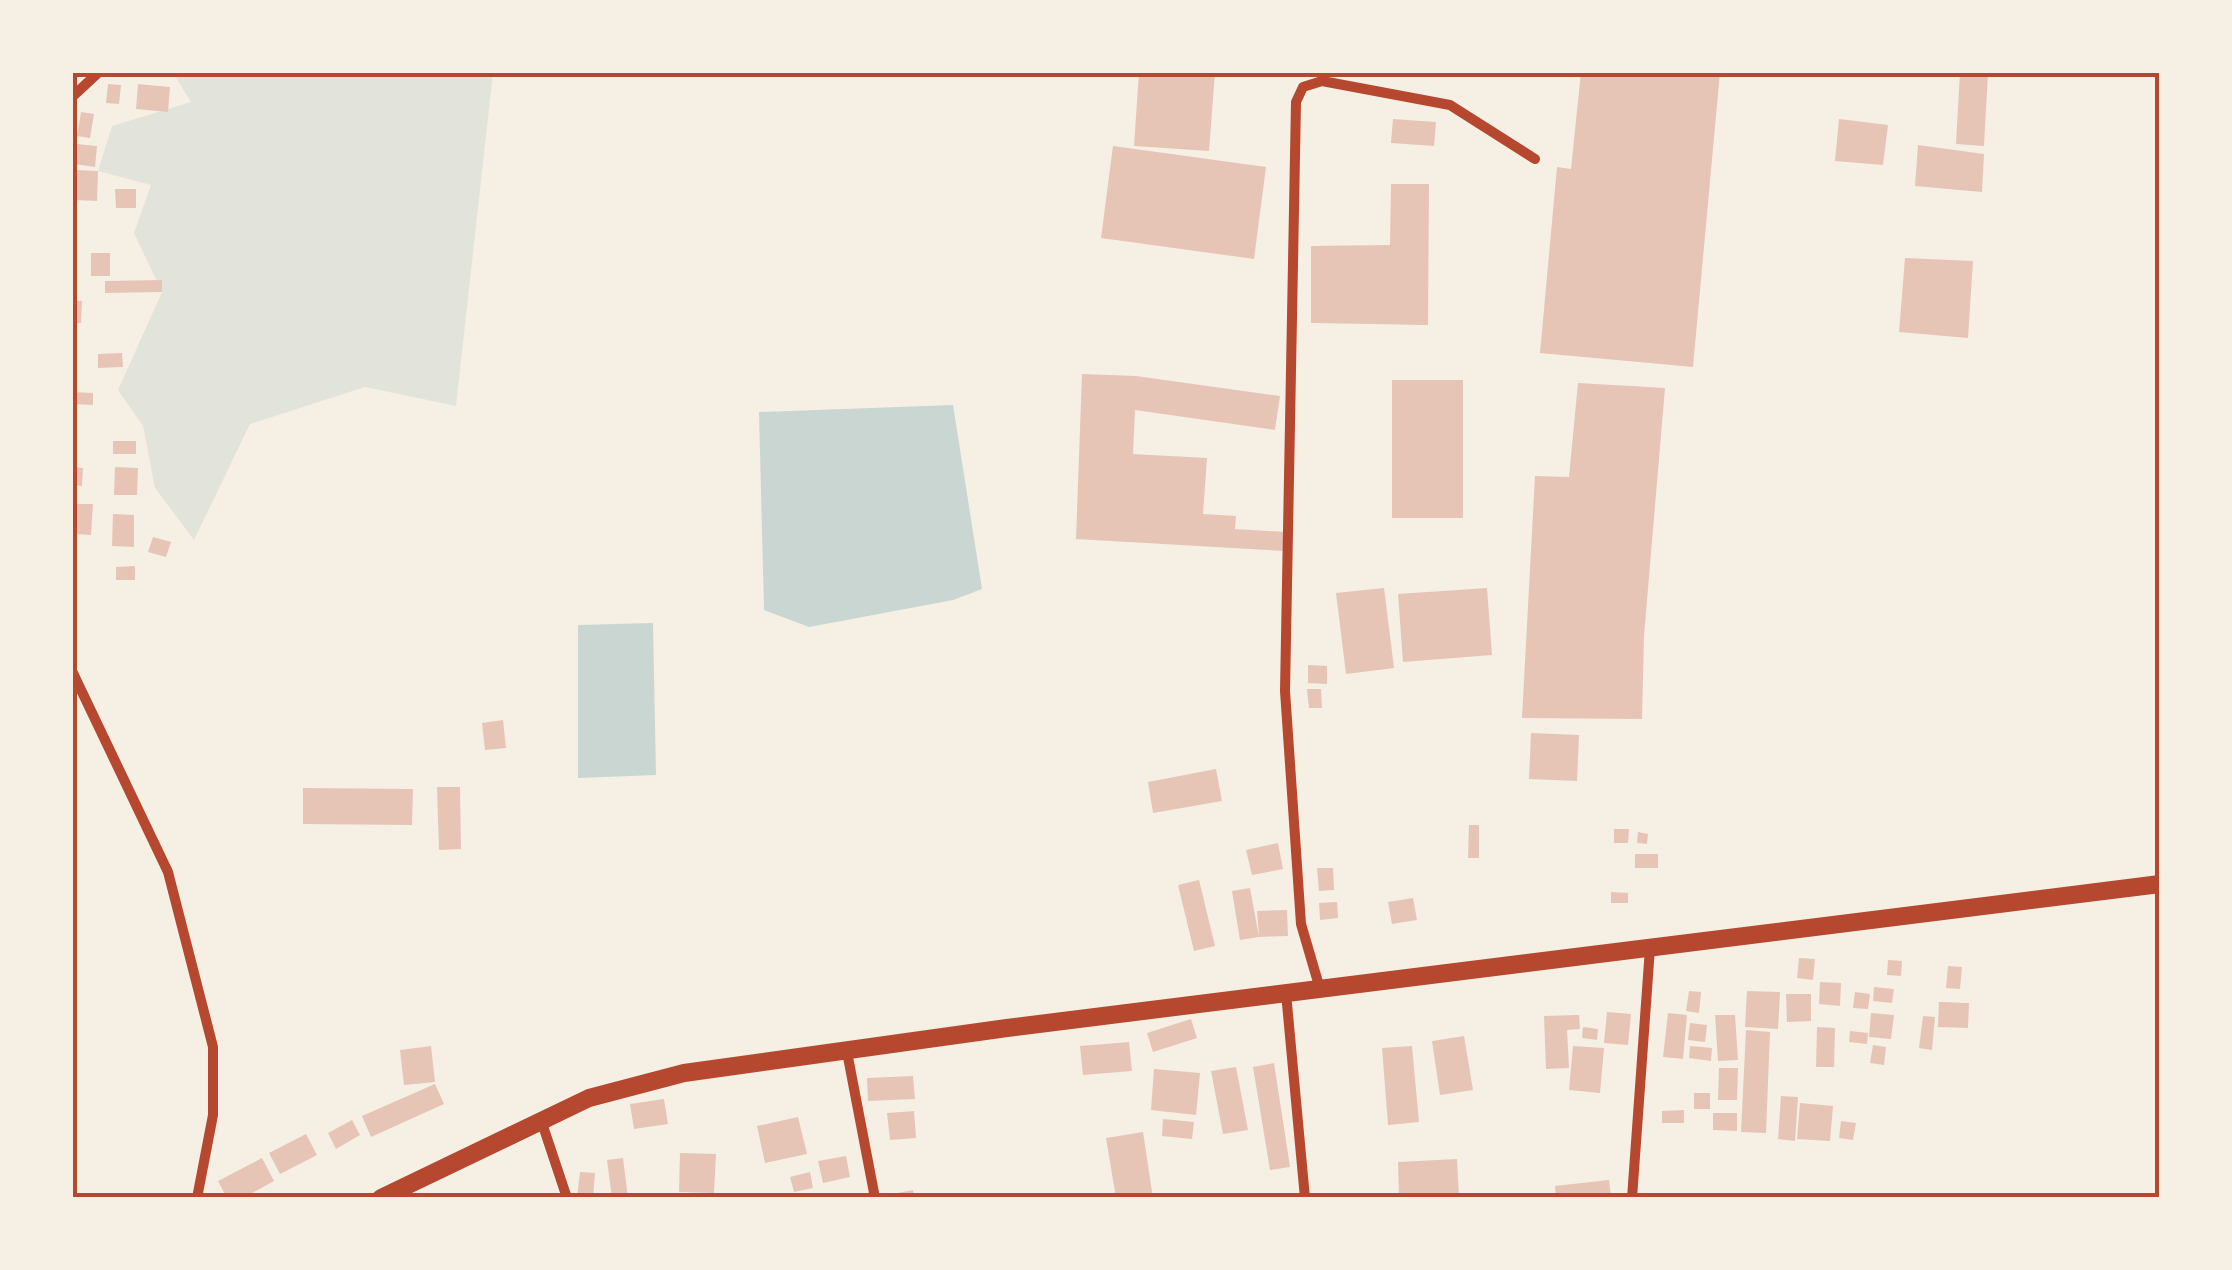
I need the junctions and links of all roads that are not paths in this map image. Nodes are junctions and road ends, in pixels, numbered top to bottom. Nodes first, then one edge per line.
1 (99, 72) edge
2 (72, 97) edge
3 (1535, 158) dead end
4 (72, 671) edge
5 (2160, 884) edge
6 (1650, 948) junction
7 (1320, 989) junction
8 (1286, 993) junction
9 (847, 1052) junction
10 (541, 1120) junction
11 (392, 1195) edge
12 (197, 1198) edge
13 (567, 1198) edge
14 (875, 1198) edge
15 (1305, 1198) edge
16 (1632, 1198) edge

1 - 2 street
3 - 7 street
4 - 12 street
5 - 6 main road
6 - 7 main road
6 - 16 street
7 - 8 main road
8 - 9 main road
8 - 15 street
9 - 10 main road
9 - 14 street
10 - 11 main road
10 - 13 street

